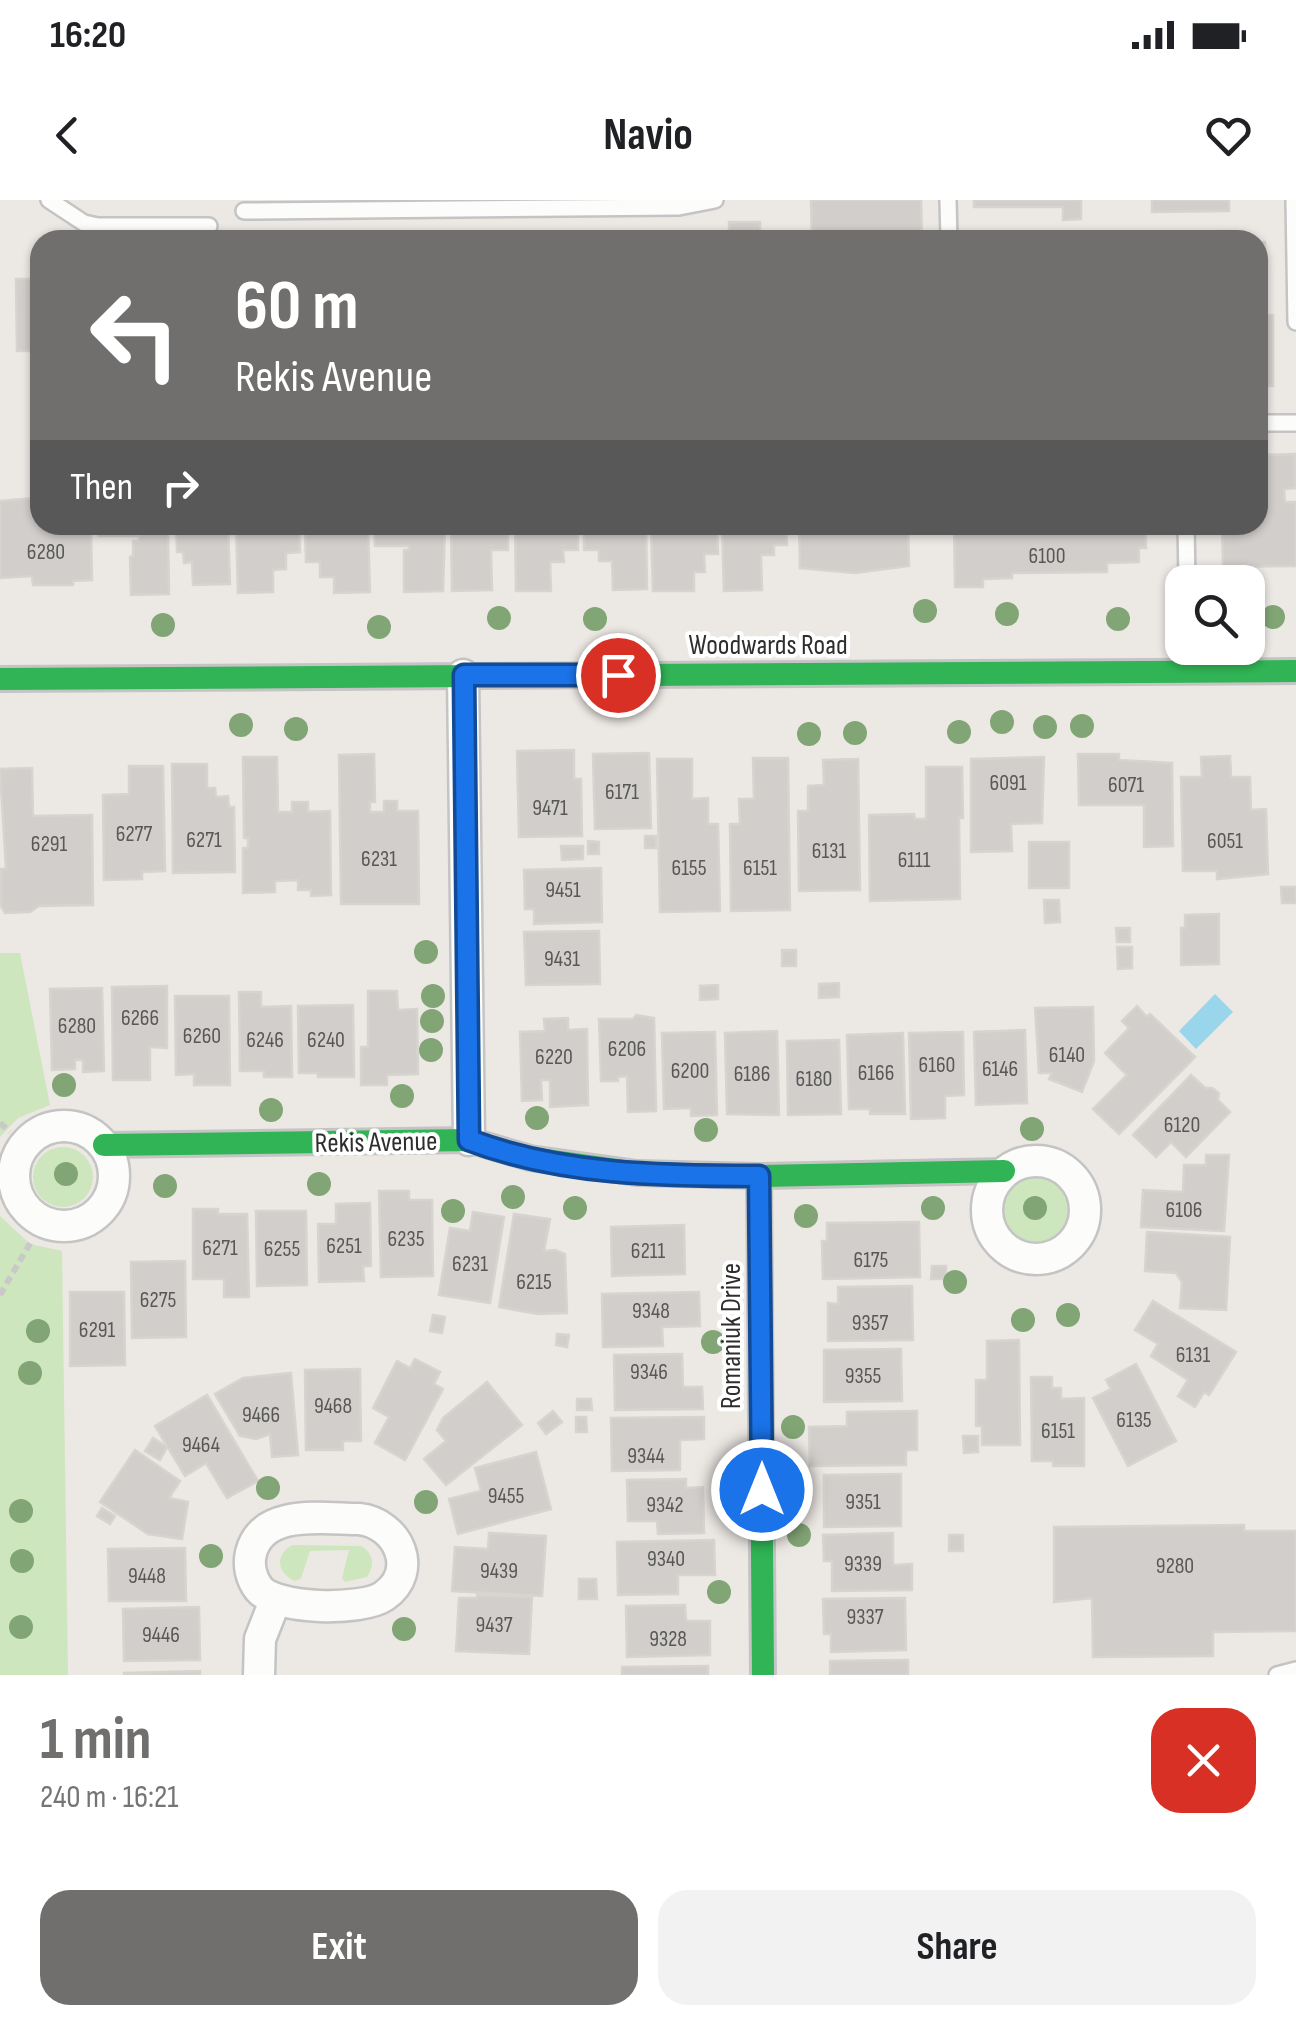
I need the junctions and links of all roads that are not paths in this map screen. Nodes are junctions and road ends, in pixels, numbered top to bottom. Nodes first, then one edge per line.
1 (48, 200) edge
2 (715, 200) edge
3 (948, 200) edge
4 (1294, 200) edge
5 (402, 205) edge
6 (244, 211) dead end
7 (84, 223) junction
8 (209, 226) dead end
9 (80, 230) edge
10 (949, 230) edge
11 (1296, 322) edge
12 (1296, 423) edge
13 (1268, 424) edge
14 (1186, 535) edge
15 (1187, 565) edge
16 (1296, 671) edge
17 (464, 675) junction
18 (0, 678) edge
19 (469, 1140) junction
20 (104, 1145) dead end
21 (1004, 1171) dead end
22 (759, 1176) junction
23 (274, 1601) junction
24 (1296, 1670) edge
25 (260, 1675) edge
26 (763, 1675) edge
27 (1277, 1675) edge

1 - 7 lane
2 - 5 lane
3 - 10 lane
4 - 11 lane
5 - 6 lane
7 - 8 lane
7 - 9 lane
12 - 13 lane
14 - 15 lane
16 - 17 street, Woodwards Road
17 - 18 street, Woodwards Road
17 - 19 street
19 - 20 street, Rekis Avenue
19 - 22 street, Rekis Avenue
21 - 22 street, Rekis Avenue
22 - 26 street, Romaniuk Drive
23 - 23 street
23 - 25 street
24 - 27 lane

